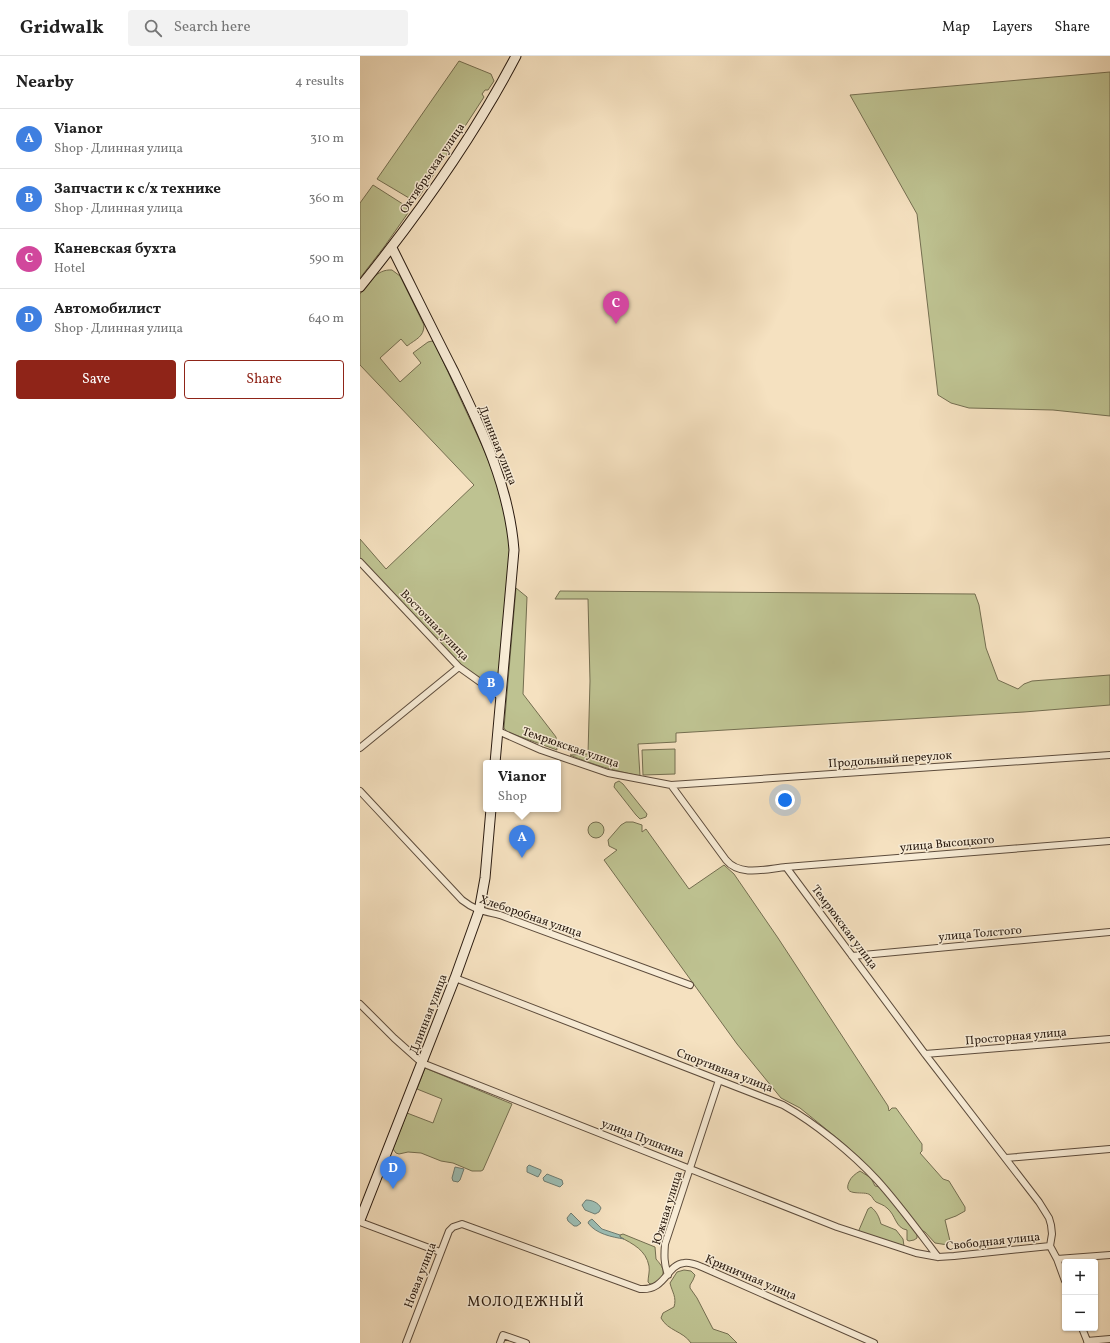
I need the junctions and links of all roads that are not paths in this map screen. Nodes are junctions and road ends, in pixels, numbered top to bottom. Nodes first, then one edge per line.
1 (516, 56) edge
2 (392, 248) junction
3 (360, 287) edge
4 (360, 562) edge
5 (459, 667) junction
6 (501, 697) junction
7 (498, 731) junction
8 (360, 748) edge
9 (1110, 755) edge
10 (495, 760) edge
11 (671, 785) junction
12 (360, 791) edge
13 (491, 812) edge
14 (1110, 841) edge
15 (786, 867) junction
16 (479, 911) junction
17 (1110, 932) edge
18 (852, 956) junction
19 (455, 978) junction
20 (690, 985) dead end
21 (360, 1004) edge
22 (1110, 1039) edge
23 (925, 1054) junction
24 (422, 1063) junction
25 (718, 1080) junction
26 (1110, 1149) edge
27 (1006, 1158) junction
28 (691, 1168) junction
29 (360, 1221) edge
30 (465, 1225) joint
31 (1050, 1246) junction
32 (440, 1252) junction
33 (1110, 1255) edge
34 (938, 1257) junction
35 (1057, 1259) junction
36 (1062, 1273) edge
37 (668, 1275) junction
38 (1083, 1331) edge
39 (1110, 1339) edge
40 (1087, 1342) edge
41 (406, 1343) edge
42 (500, 1343) edge
43 (526, 1343) edge
44 (874, 1343) edge

1 - 2 street, Октябрьская улица
2 - 3 street, Октябрьская улица
2 - 6 street, Длинная улица
4 - 5 street, Восточная улица
5 - 6 street, Восточная улица
5 - 8 street
6 - 7 street, Длинная улица
7 - 10 street, Длинная улица
7 - 11 street, Темрюкская улица
9 - 11 street, Продольный переулок
11 - 15 street
12 - 16 street, Хлеборобная улица
13 - 16 street, Длинная улица
14 - 15 street, улица Высоцкого
15 - 18 street, Темрюкская улица
16 - 19 street, Длинная улица
16 - 20 street, Хлеборобная улица
17 - 18 street, улица Толстого
18 - 23 street, Темрюкская улица
19 - 24 street, Длинная улица
19 - 25 street, Спортивная улица
21 - 24 street, улица Пушкина
22 - 23 street, Просторная улица
23 - 27 street, Темрюкская улица
24 - 28 street, улица Пушкина
24 - 29 street, Длинная улица
25 - 28 street, Южная улица
25 - 34 street, Спортивная улица
26 - 27 street
27 - 31 street, Темрюкская улица
28 - 34 street, улица Пушкина
28 - 37 street, Южная улица
29 - 32 street
30 - 32 street, Новая улица
30 - 37 street, Криничная улица
31 - 34 street, Свободная улица
31 - 35 street
32 - 41 street, Новая улица
33 - 35 street
35 - 36 street
37 - 44 street, Криничная улица
38 - 40 street
39 - 40 street
42 - 43 street

